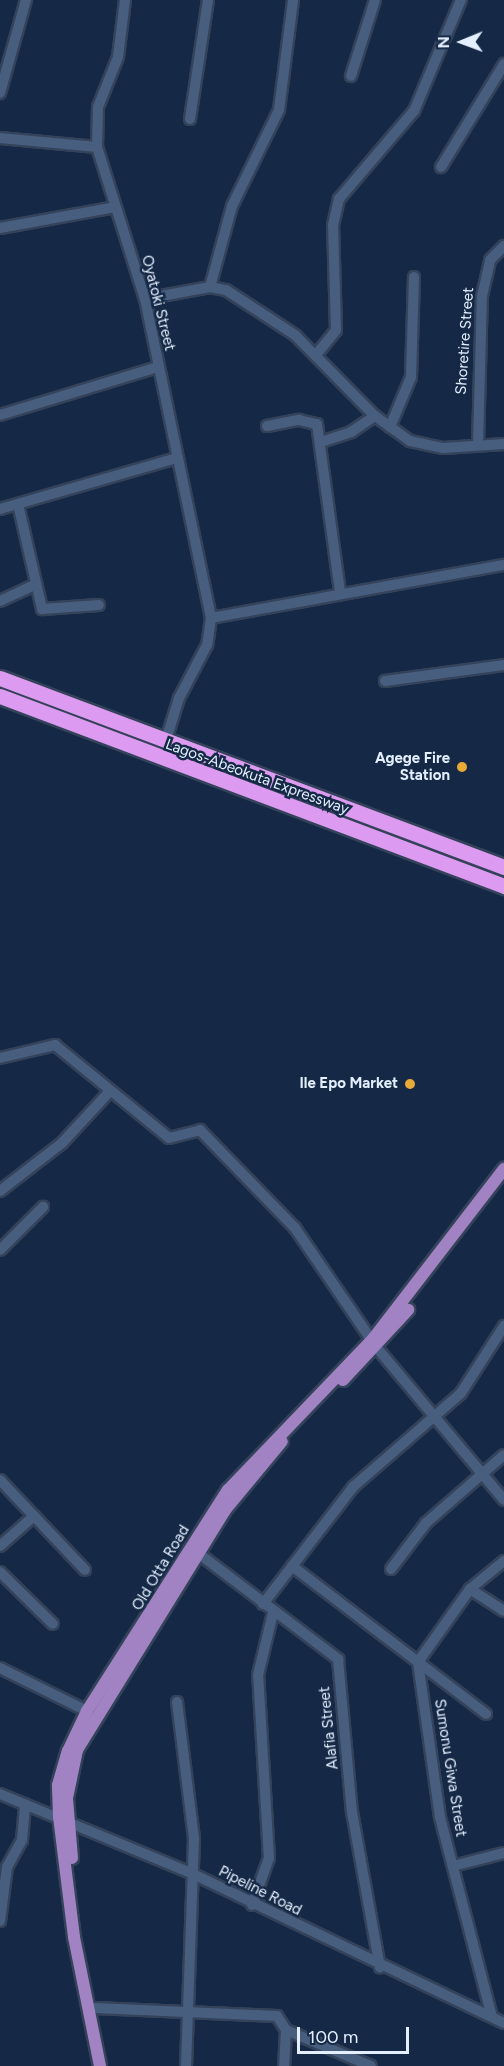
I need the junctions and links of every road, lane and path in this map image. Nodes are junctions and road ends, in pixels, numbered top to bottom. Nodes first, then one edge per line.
1 (26, 0) edge
2 (125, 0) edge
3 (208, 0) edge
4 (293, 0) edge
5 (375, 0) edge
6 (460, 0) edge
7 (504, 64) edge
8 (351, 76) dead end
9 (0, 93) edge
10 (190, 119) dead end
11 (0, 138) edge
12 (97, 140) junction
13 (441, 167) dead end
14 (115, 207) junction
15 (0, 228) edge
16 (504, 246) edge
17 (414, 277) dead end
18 (210, 287) junction
19 (145, 299) junction
20 (316, 355) junction
21 (158, 367) junction
22 (0, 415) edge
23 (375, 416) junction
24 (267, 426) dead end
25 (390, 427) junction
26 (321, 442) junction
27 (504, 444) edge
28 (478, 445) junction
29 (177, 458) junction
30 (18, 504) junction
31 (0, 509) edge
32 (504, 565) edge
33 (36, 584) junction
34 (340, 591) junction
35 (0, 601) edge
36 (99, 605) dead end
37 (211, 618) junction
38 (504, 665) edge
39 (0, 678) edge
40 (385, 681) dead end
41 (0, 696) edge
42 (166, 740) junction
43 (504, 867) edge
44 (504, 886) edge
45 (0, 1058) edge
46 (109, 1092) junction
47 (504, 1169) edge
48 (504, 1181) edge
49 (0, 1191) edge
50 (44, 1207) dead end
51 (0, 1250) edge
52 (504, 1326) edge
53 (375, 1344) junction
54 (436, 1416) junction
55 (504, 1455) edge
56 (483, 1477) junction
57 (0, 1480) edge
58 (504, 1500) edge
59 (34, 1516) junction
60 (0, 1546) edge
61 (198, 1553) junction
62 (504, 1561) edge
63 (292, 1566) junction
64 (391, 1569) dead end
65 (85, 1570) dead end
66 (0, 1572) edge
67 (470, 1589) junction
68 (263, 1604) junction
69 (504, 1611) edge
70 (273, 1613) junction
71 (54, 1624) dead end
72 (418, 1662) junction
73 (0, 1668) edge
74 (177, 1702) dead end
75 (87, 1710) junction
76 (486, 1714) dead end
77 (0, 1794) edge
78 (25, 1804) junction
79 (64, 1818) junction
80 (504, 1853) edge
81 (453, 1866) junction
82 (191, 1873) junction
83 (252, 1905) junction
84 (0, 1921) edge
85 (380, 1968) junction
86 (95, 2008) junction
87 (185, 2010) junction
88 (492, 2017) junction
89 (504, 2024) edge
90 (286, 2030) junction
91 (100, 2066) edge
92 (108, 2066) edge
93 (186, 2066) edge
94 (284, 2066) edge
95 (371, 2066) edge

1 - 9 street
2 - 12 street, Oyatoki Street
3 - 10 street
4 - 18 street
5 - 8 street
6 - 20 street
7 - 13 street
11 - 12 street
12 - 14 street, Oyatoki Street
14 - 15 street
14 - 19 street, Oyatoki Street
16 - 28 street, Shoretire Street
17 - 25 street
18 - 19 street
18 - 20 street
19 - 21 street, Oyatoki Street
20 - 23 street
21 - 22 street
21 - 29 street, Oyatoki Street
23 - 25 street
23 - 26 street
24 - 26 street
25 - 28 street
26 - 34 street
27 - 28 street
29 - 30 street
29 - 37 street, Oyatoki Street
30 - 31 street
30 - 33 street
32 - 34 street
33 - 35 street
33 - 36 street
34 - 37 street
37 - 42 street
38 - 40 street
39 - 42 highway, Lagos-Abeokuta Expressway
41 - 44 highway, Lagos-Abeokuta Expressway
42 - 43 highway, Lagos-Abeokuta Expressway
45 - 46 street
46 - 49 street
46 - 53 street
47 - 53 main road, Old Otta Road
48 - 53 main road
50 - 51 street
52 - 54 street
53 - 54 street
53 - 61 main road, Old Otta Road
53 - 75 main road, Old Otta Road
54 - 56 street
54 - 63 street
55 - 56 street
56 - 58 street
56 - 64 street
57 - 59 street
59 - 60 street
59 - 65 street
61 - 68 street, Alafia Street
61 - 79 main road, Old Otta Road
62 - 67 street
63 - 68 street
63 - 72 street
66 - 71 street
67 - 69 street
67 - 72 street
68 - 70 street, Alafia Street
70 - 83 street
70 - 85 street, Alafia Street
72 - 76 street
72 - 81 street, Sumonu Giwa Street
73 - 75 street
74 - 82 street
75 - 79 main road, Old Otta Road
77 - 78 street, Pipeline Road
78 - 79 street, Pipeline Road
78 - 84 street
79 - 82 street, Pipeline Road
79 - 86 main road, Old Otta Road
79 - 91 main road, Old Otta Road
80 - 81 street
81 - 88 street, Sumonu Giwa Street
82 - 83 street, Pipeline Road
82 - 87 street
83 - 85 street, Pipeline Road
85 - 88 street, Pipeline Road
86 - 87 street
86 - 92 main road, Old Otta Road
87 - 90 street
87 - 93 street
88 - 89 street, Pipeline Road
90 - 94 street
90 - 95 street

